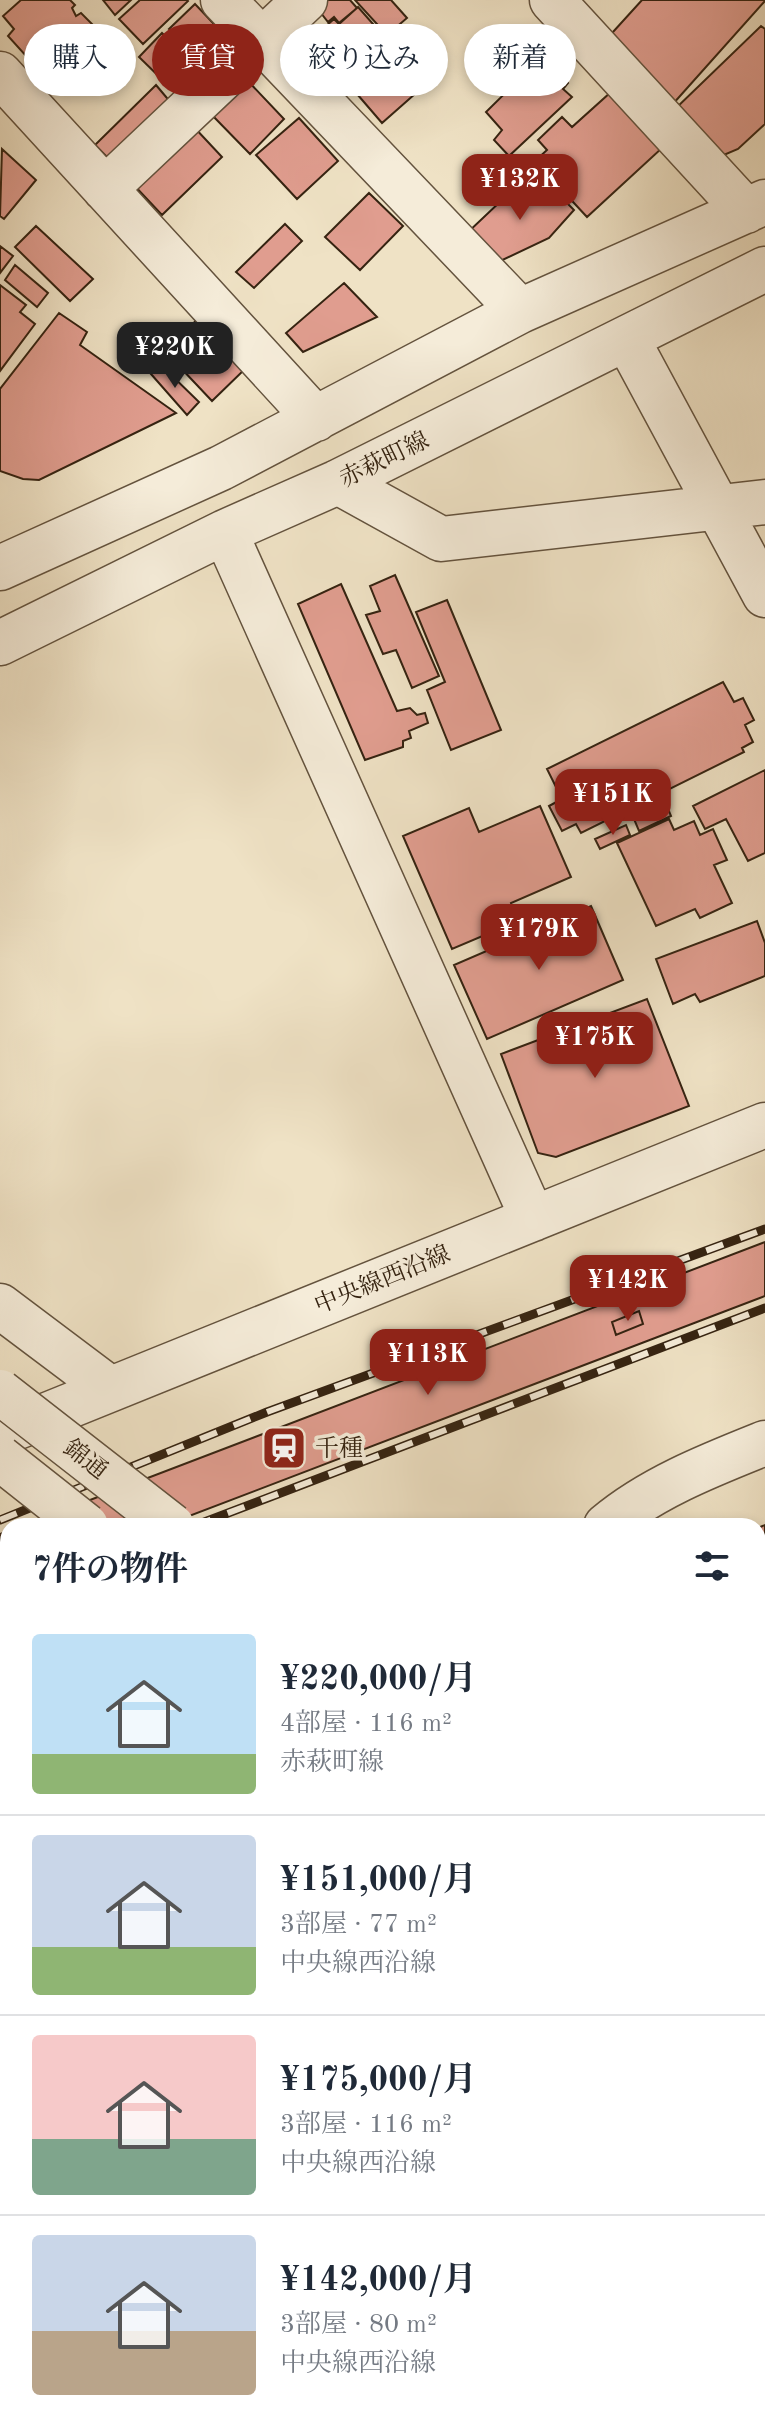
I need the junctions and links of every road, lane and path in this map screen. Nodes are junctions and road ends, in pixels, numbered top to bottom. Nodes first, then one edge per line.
1 (223, 0) edge
2 (305, 0) edge
3 (552, 0) edge
4 (246, 24) edge
5 (264, 37) edge
6 (264, 43) edge
7 (0, 74) edge
8 (202, 96) edge
9 (105, 189) junction
10 (755, 207) edge
11 (765, 269) edge
12 (520, 311) junction
13 (627, 339) junction
14 (316, 419) junction
15 (338, 482) junction
16 (765, 502) edge
17 (719, 509) junction
18 (225, 532) junction
19 (6, 557) edge
20 (765, 595) edge
21 (54, 617) junction
22 (0, 643) edge
23 (765, 1125) edge
24 (533, 1219) junction
25 (0, 1306) edge
26 (109, 1388) junction
27 (0, 1392) edge
28 (0, 1434) edge
29 (765, 1443) edge
30 (0, 1458) edge
31 (76, 1518) edge
32 (162, 1518) edge
33 (616, 1518) edge

1 - 4 street
2 - 5 street
3 - 10 street
6 - 12 street
7 - 9 street
8 - 9 street
9 - 14 street
10 - 12 street
11 - 13 street, 赤萩町線
12 - 14 street
13 - 15 street, 赤萩町線
13 - 17 street
14 - 19 street
15 - 17 street
15 - 18 street, 赤萩町線
16 - 17 street
17 - 20 street
18 - 21 street, 赤萩町線
18 - 24 street
19 - 21 street
21 - 22 street, 赤萩町線
23 - 24 street, 中央線西沿線
24 - 26 street, 中央線西沿線
25 - 26 street
26 - 28 street, 中央線西沿線
27 - 32 street, 錦通, bridge
29 - 33 street
30 - 31 street, bridge

